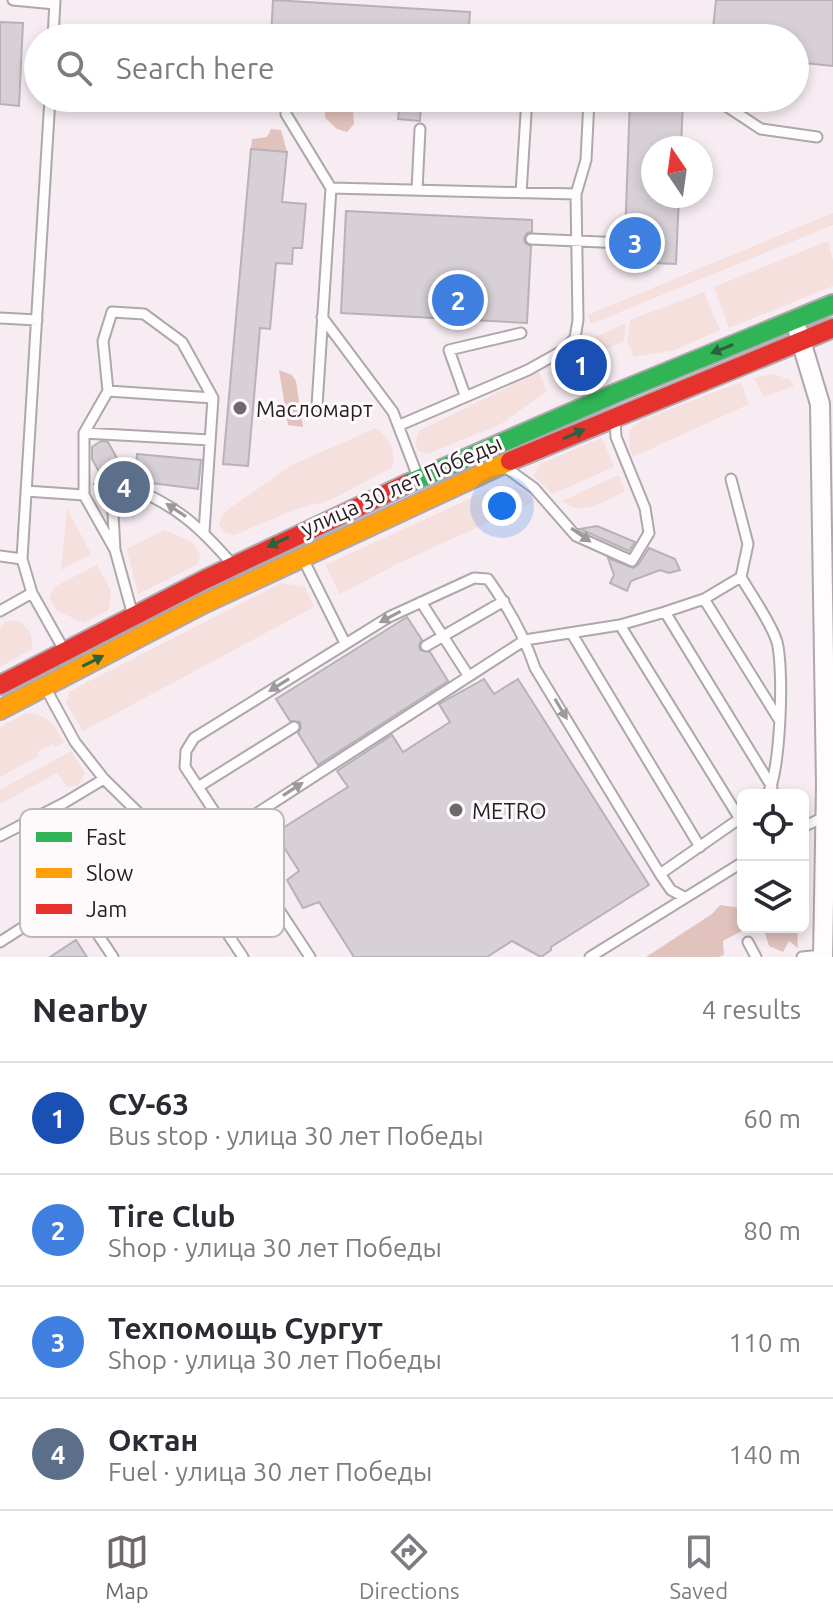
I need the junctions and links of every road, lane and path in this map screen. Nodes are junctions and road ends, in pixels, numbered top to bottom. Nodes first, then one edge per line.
1 (13, 0) edge
2 (56, 2) edge
3 (54, 24) edge
4 (49, 112) edge
5 (286, 112) edge
6 (526, 112) edge
7 (591, 112) edge
8 (735, 112) edge
9 (420, 129) dead end
10 (817, 137) dead end
11 (331, 188) junction
12 (417, 190) junction
13 (521, 193) junction
14 (576, 194) junction
15 (531, 239) dead end
16 (577, 241) junction
17 (624, 243) dead end
18 (833, 304) edge
19 (322, 317) junction
20 (0, 318) edge
21 (37, 320) junction
22 (794, 320) junction
23 (833, 328) edge
24 (521, 333) dead end
25 (802, 340) junction
26 (108, 391) junction
27 (465, 395) junction
28 (213, 398) junction
29 (317, 406) dead end
30 (615, 416) junction
31 (400, 425) junction
32 (84, 433) junction
33 (210, 440) junction
34 (503, 465) junction
35 (418, 477) junction
36 (731, 479) dead end
37 (26, 491) junction
38 (84, 495) junction
39 (204, 532) junction
40 (115, 550) junction
41 (0, 556) edge
42 (301, 556) junction
43 (22, 559) junction
44 (829, 559) edge
45 (232, 564) junction
46 (741, 577) junction
47 (32, 593) junction
48 (704, 599) junction
49 (504, 601) junction
50 (421, 602) junction
51 (0, 611) edge
52 (665, 612) junction
53 (133, 614) junction
54 (620, 625) junction
55 (572, 634) junction
56 (443, 635) junction
57 (525, 640) junction
58 (345, 643) junction
59 (426, 646) dead end
60 (64, 650) junction
61 (468, 675) junction
62 (0, 685) edge
63 (44, 686) junction
64 (0, 710) edge
65 (779, 720) junction
66 (294, 727) dead end
67 (104, 779) junction
68 (830, 784) edge
69 (198, 787) junction
70 (769, 789) edge
71 (770, 789) edge
72 (52, 809) edge
73 (135, 809) edge
74 (213, 809) edge
75 (263, 809) edge
76 (737, 810) edge
77 (826, 816) junction
78 (737, 821) edge
79 (809, 824) edge
80 (20, 826) edge
81 (0, 836) edge
82 (700, 847) junction
83 (737, 866) edge
84 (660, 874) junction
85 (684, 897) junction
86 (284, 917) edge
87 (20, 929) edge
88 (100, 937) edge
89 (230, 937) edge
90 (0, 942) edge
91 (748, 942) dead end
92 (823, 956) edge
93 (113, 957) edge
94 (243, 957) edge
95 (310, 957) edge
96 (590, 957) edge
97 (756, 957) edge
98 (802, 957) edge

1 - 2 lane
2 - 3 lane
4 - 21 lane
5 - 11 lane
6 - 13 lane
7 - 14 lane
8 - 10 lane
9 - 12 lane
11 - 12 lane
11 - 19 lane
12 - 13 lane
13 - 14 lane
14 - 16 lane
15 - 16 lane
16 - 17 lane
16 - 27 lane
18 - 22 main road, улица 30 лет Победы
19 - 29 lane
19 - 31 lane
20 - 21 lane
21 - 37 lane
22 - 25 street
22 -> 35 main road, улица 30 лет Победы
23 - 25 main road, улица 30 лет Победы
24 - 27 lane
25 - 30 main road, улица 30 лет Победы
25 - 44 street
26 - 28 lane
26 - 28 lane
26 - 32 lane
27 - 31 lane
28 - 33 lane
34 -> 30 main road, улица 30 лет Победы
34 -> 30 lane
31 - 35 lane
32 - 33 lane
32 - 38 lane
33 - 39 lane
34 - 42 main road, улица 30 лет Победы
35 -> 45 main road, улица 30 лет Победы
36 - 46 lane
37 - 38 lane
37 - 43 lane
38 - 40 lane
39 -> 40 lane
39 - 45 lane
40 - 53 lane
41 - 43 lane
42 - 58 lane
63 -> 42 main road, улица 30 лет Победы
43 - 47 lane
44 - 68 street
45 - 53 main road, улица 30 лет Победы
46 - 48 lane
46 - 65 lane
47 - 51 lane
47 - 60 lane
48 - 52 lane
48 - 65 lane
49 - 50 lane
49 - 56 lane
49 - 57 lane
50 - 56 lane
50 -> 58 lane
52 - 54 lane
52 - 70 lane
53 - 60 main road, улица 30 лет Победы
54 - 55 lane
54 - 76 lane
55 - 57 lane
55 - 82 lane
56 - 59 lane
56 - 61 lane
57 - 61 lane
57 -> 84 lane
58 -> 69 lane
60 - 62 main road, улица 30 лет Победы
75 -> 61 lane
63 - 64 main road, улица 30 лет Победы
63 - 67 lane
65 - 71 lane
66 - 69 lane
67 - 72 lane
67 - 73 lane
68 - 77 street
69 - 74 lane
77 - 79 lane
77 - 92 street
78 - 82 lane
80 - 81 lane
82 - 84 lane
83 - 85 lane
84 - 85 lane
85 - 96 lane
86 - 95 lane
87 - 90 lane
88 - 93 lane
89 - 94 lane
91 - 97 lane
92 - 98 lane

